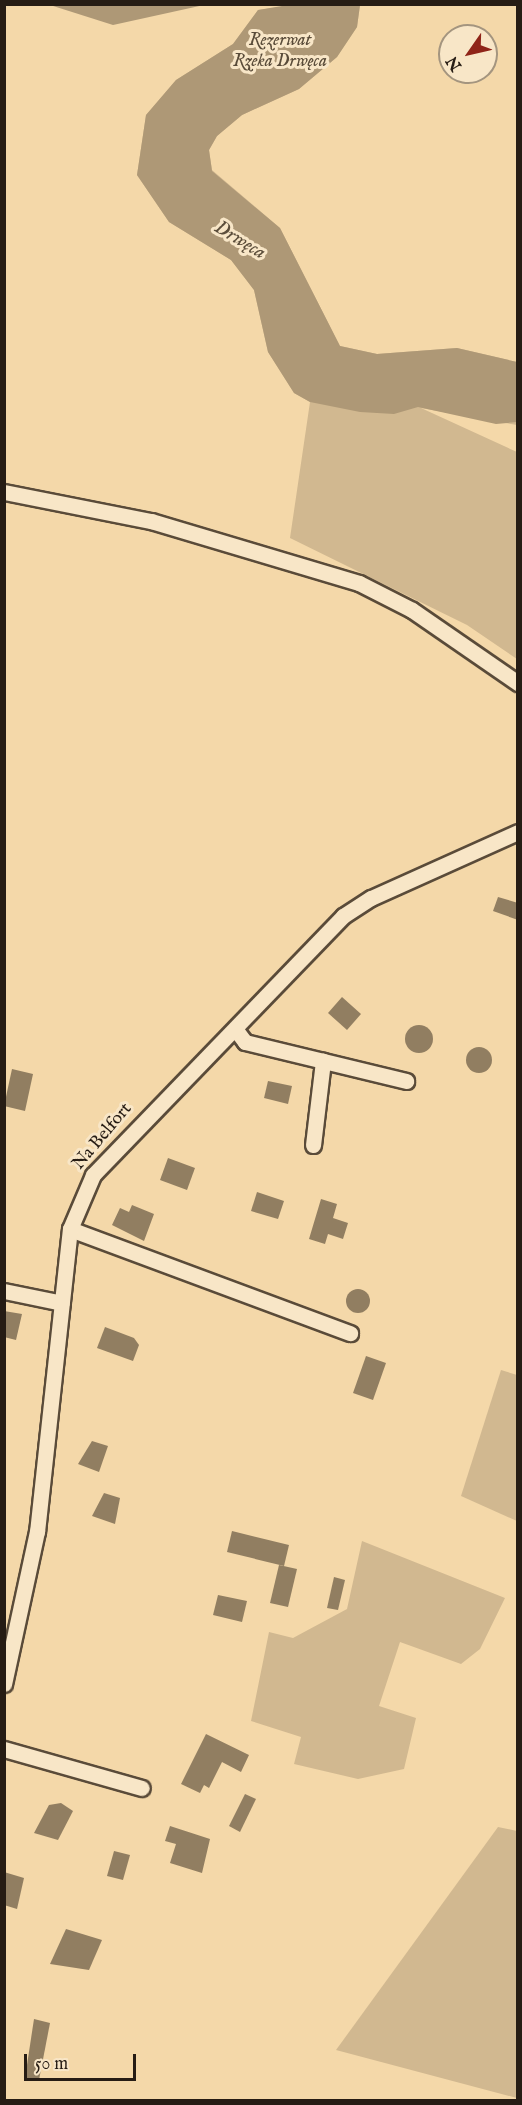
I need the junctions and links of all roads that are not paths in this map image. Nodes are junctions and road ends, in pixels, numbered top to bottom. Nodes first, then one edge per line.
1 (4, 492) edge
2 (518, 683) edge
3 (518, 832) edge
4 (236, 1030) junction
5 (323, 1061) junction
6 (406, 1081) dead end
7 (313, 1145) dead end
8 (70, 1229) junction
9 (4, 1292) edge
10 (62, 1304) junction
11 (350, 1333) dead end
12 (4, 1684) edge
13 (4, 1749) edge
14 (142, 1788) dead end

1 - 2 street
3 - 4 street, Na Belfort
4 - 5 street
4 - 8 street, Na Belfort
5 - 6 street
5 - 7 street
8 - 10 street, Na Belfort
8 - 11 street
9 - 10 street
10 - 12 street, Na Belfort
13 - 14 street

